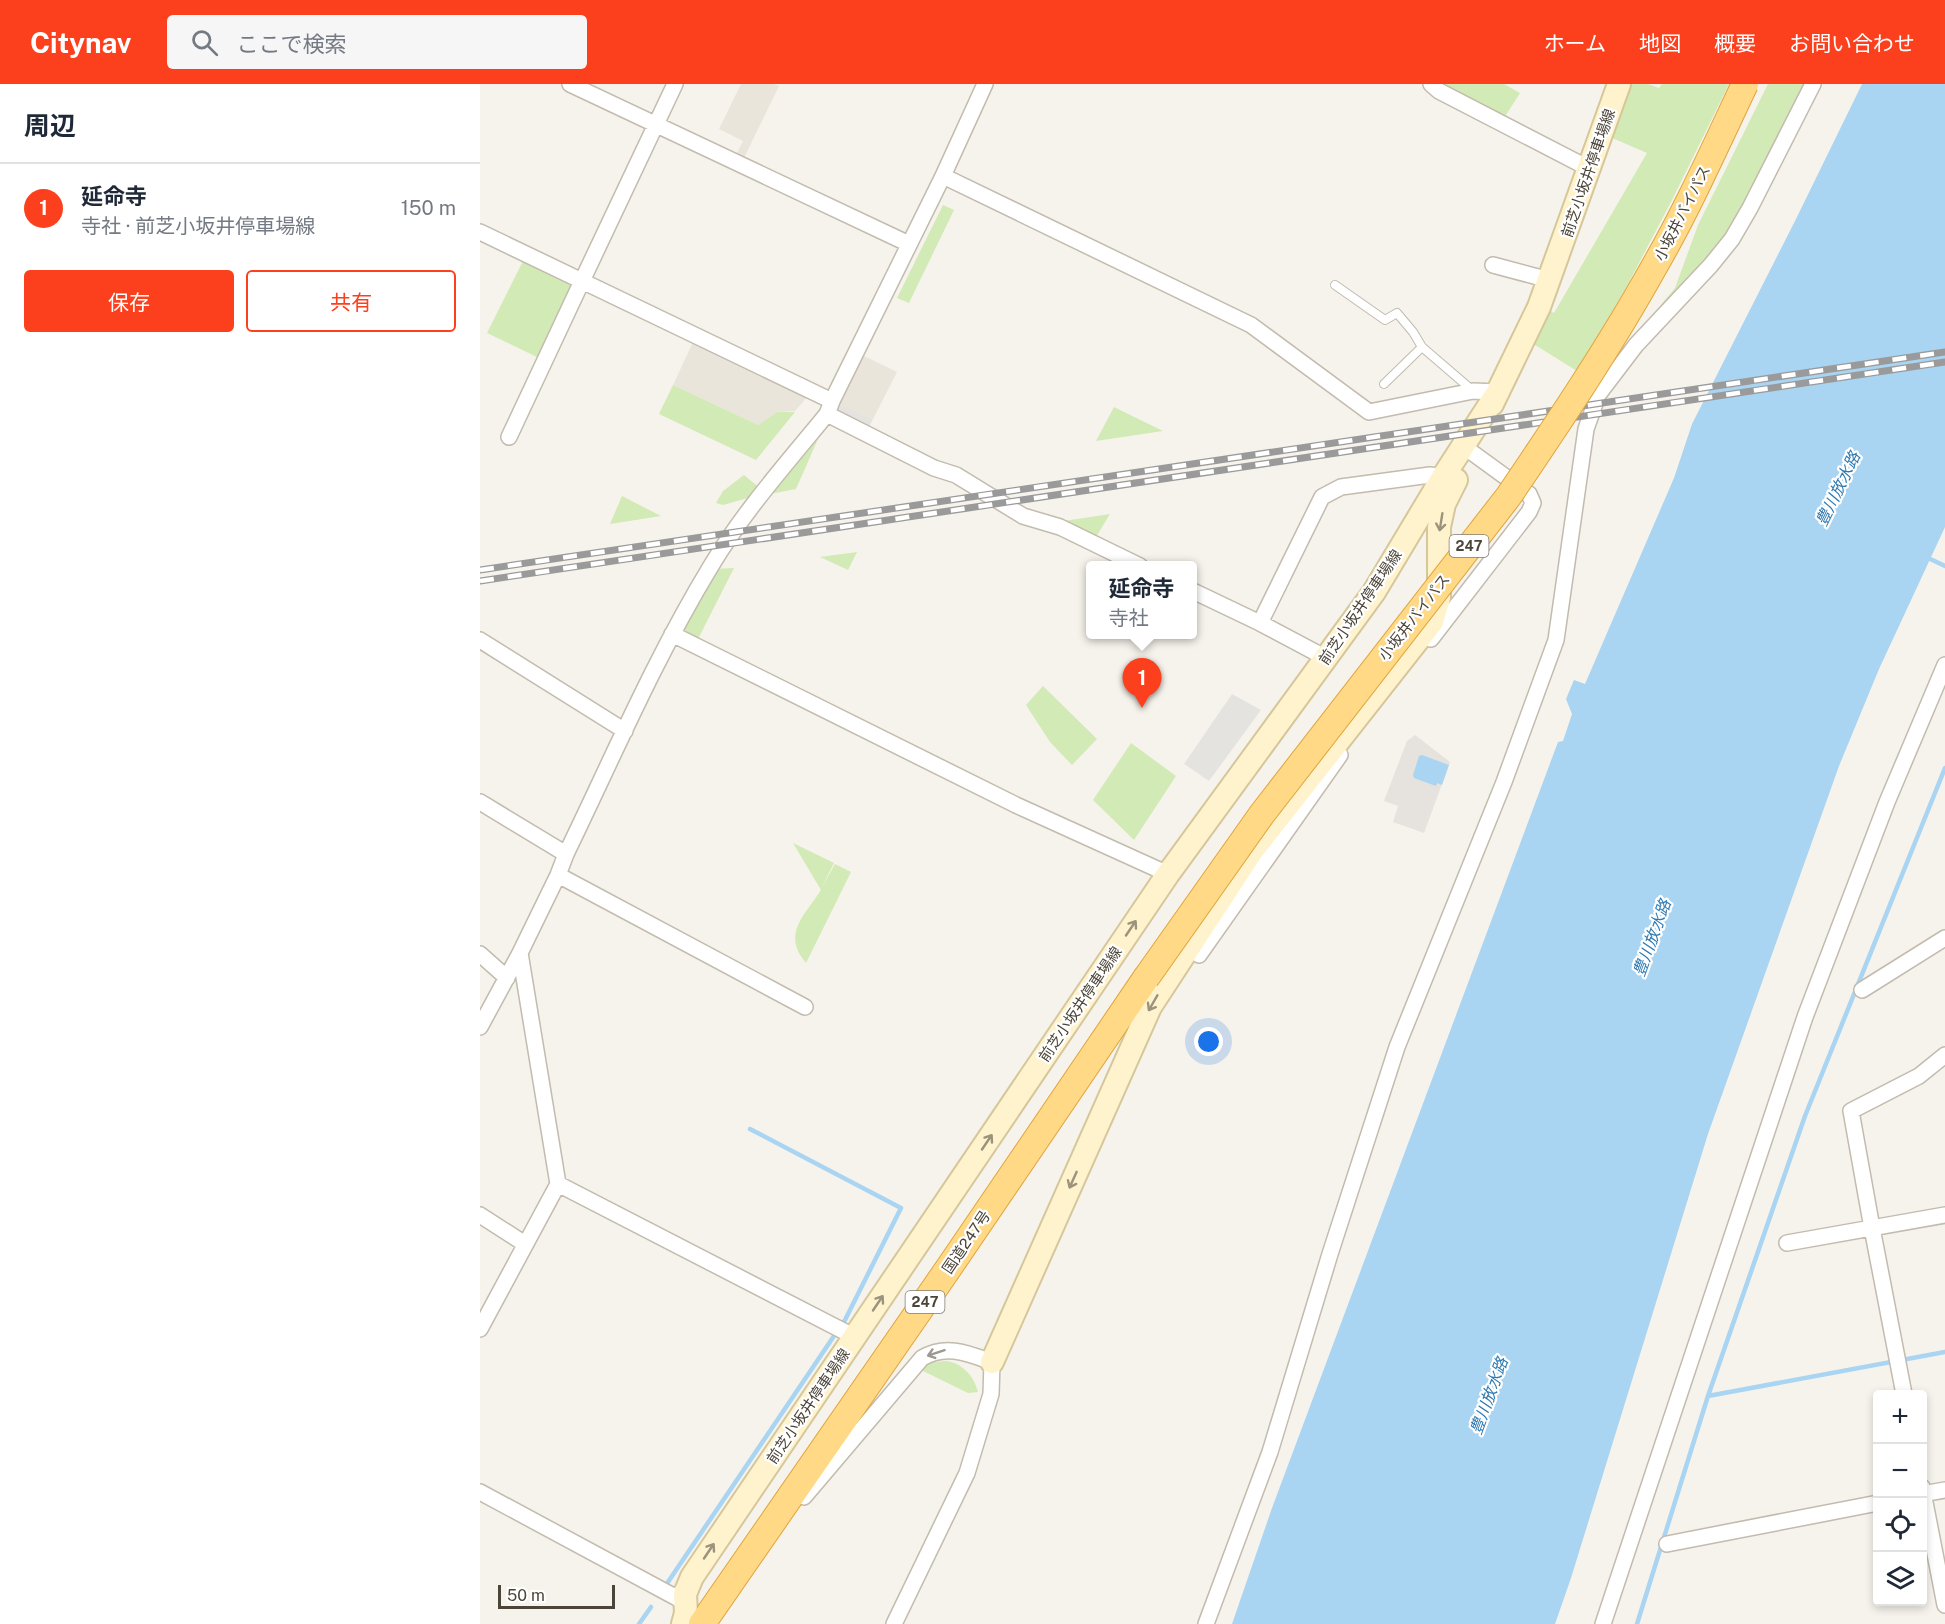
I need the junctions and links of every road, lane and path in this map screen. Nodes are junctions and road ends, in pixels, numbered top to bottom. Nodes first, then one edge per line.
1 (570, 84) edge
2 (675, 84) edge
3 (1431, 84) edge
4 (1619, 84) edge
5 (1745, 84) edge
6 (1813, 84) edge
7 (984, 85) edge
8 (656, 125) junction
9 (1590, 169) junction
10 (943, 176) junction
11 (480, 232) edge
12 (909, 244) junction
13 (1493, 265) dead end
14 (582, 280) junction
15 (1549, 280) junction
16 (1335, 285) dead end
17 (1422, 347) junction
18 (1384, 384) dead end
19 (1473, 391) junction
20 (1498, 392) junction
21 (829, 407) junction
22 (509, 437) dead end
23 (1470, 451) junction
24 (1443, 477) junction
25 (1130, 561) edge
26 (1197, 593) edge
27 (1260, 623) junction
28 (672, 634) junction
29 (480, 640) edge
30 (1326, 658) junction
31 (1945, 665) edge
32 (625, 731) junction
33 (480, 802) edge
34 (566, 854) junction
35 (1168, 874) junction
36 (558, 875) junction
37 (1945, 938) edge
38 (1188, 946) junction
39 (520, 953) junction
40 (480, 954) edge
41 (507, 978) junction
42 (1146, 978) joint
43 (1862, 990) dead end
44 (805, 1007) dead end
45 (480, 1028) edge
46 (1945, 1055) edge
47 (558, 1184) junction
48 (480, 1215) edge
49 (1945, 1215) edge
50 (1872, 1228) junction
51 (1787, 1243) dead end
52 (525, 1244) junction
53 (480, 1329) edge
54 (855, 1337) junction
55 (992, 1362) junction
56 (1903, 1390) edge
57 (1945, 1490) edge
58 (1927, 1491) edge
59 (480, 1492) edge
60 (1924, 1498) edge
61 (1873, 1504) edge
62 (1667, 1544) dead end
63 (747, 1556) junction
64 (692, 1577) junction
65 (1945, 1605) edge
66 (702, 1623) edge
67 (894, 1624) edge
68 (1206, 1624) edge
69 (1603, 1624) edge

1 - 8 street
2 - 8 street
3 - 9 street
4 - 9 main road, 前芝小坂井停車場線
5 - 42 highway, 小坂井バイパス / 247, bridge
6 - 68 street
7 - 10 street
8 - 12 street
8 - 14 street
9 - 15 main road, 前芝小坂井停車場線
10 - 12 street
10 - 19 street
11 - 14 street
12 - 21 street
13 - 15 street
14 - 21 street
14 - 22 street
15 - 20 main road, 前芝小坂井停車場線
16 - 17 lane
17 - 18 lane
17 - 19 lane
19 - 20 street
20 - 23 main road, 前芝小坂井停車場線
20 - 24 main road, 前芝小坂井停車場線
21 - 25 street
21 - 28 street
23 -> 38 main road, 前芝小坂井停車場線
23 - 38 street
24 - 27 street
24 - 30 main road, 前芝小坂井停車場線
26 - 27 street
27 - 30 street
28 - 32 street
28 - 35 street
29 - 32 street
30 - 35 main road, 前芝小坂井停車場線
31 - 69 street
32 - 34 street
33 - 34 street
34 - 36 street
54 -> 35 main road, 前芝小坂井停車場線
36 - 39 street
36 - 44 street
37 - 43 street
38 -> 55 main road, 前芝小坂井停車場線
39 - 41 street
39 - 47 street
40 - 41 street
41 - 45 street
42 - 63 highway, 国道247号 / 247
46 - 50 street
47 - 52 street
47 - 54 street
48 - 52 street
49 - 50 street
50 - 51 street
50 - 56 street
52 - 53 street
64 -> 54 main road, 前芝小坂井停車場線
55 -> 63 street
55 - 67 street
57 - 58 street
59 - 64 street
60 - 65 street
61 - 62 street
63 - 66 highway, 国道247号 / 247
64 - 66 main road, 前芝小坂井停車場線

